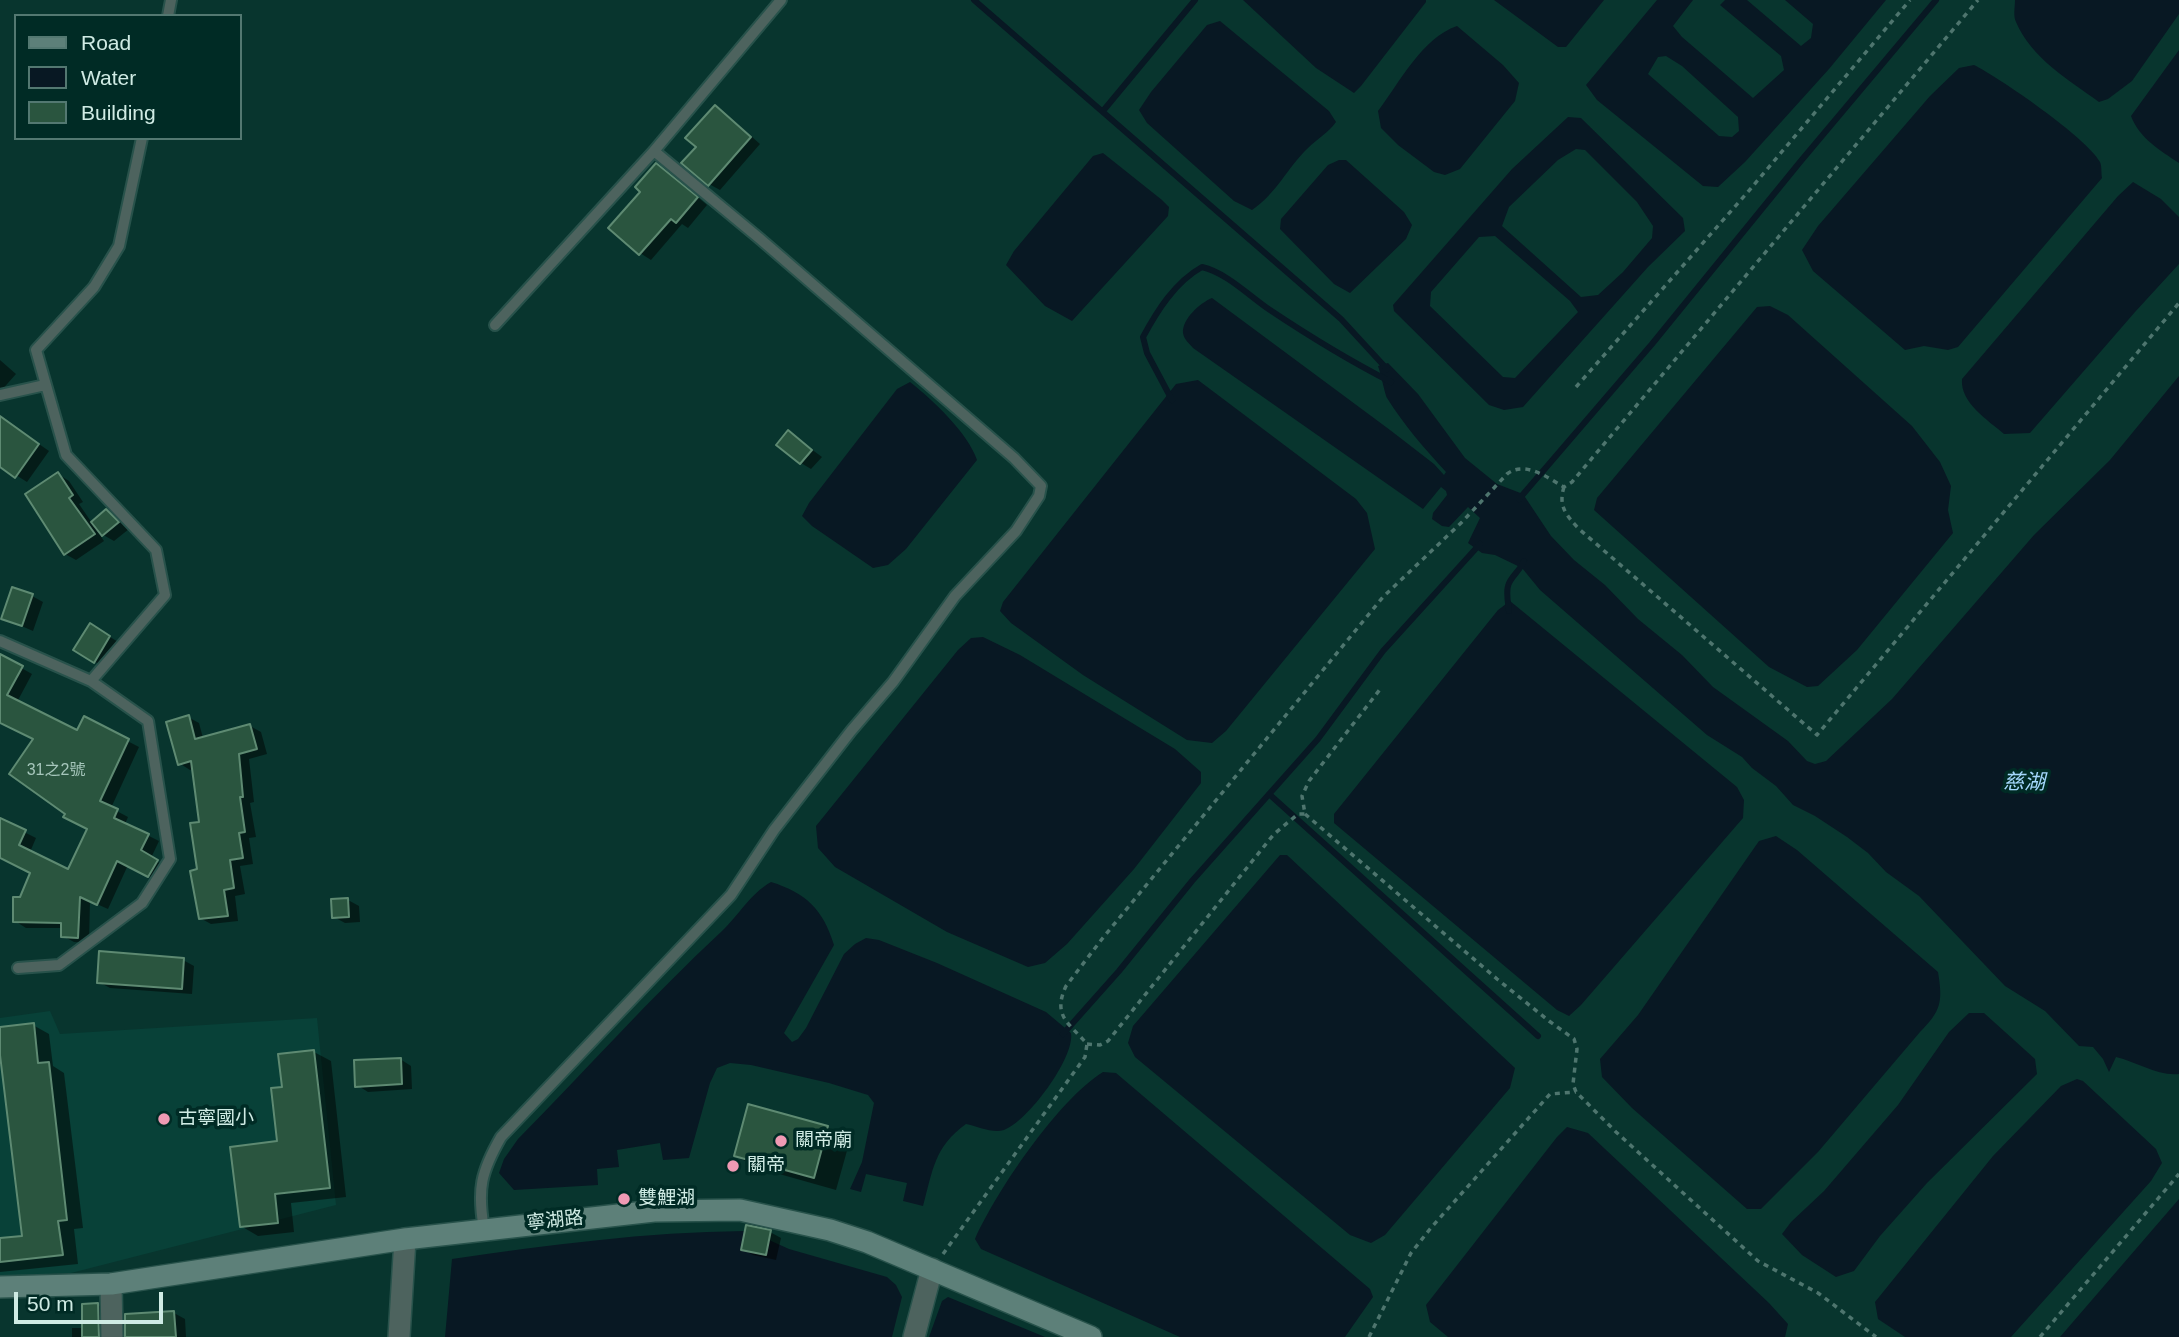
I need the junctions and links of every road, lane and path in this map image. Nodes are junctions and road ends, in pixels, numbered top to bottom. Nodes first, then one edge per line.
1 (781, 0) edge
2 (1910, 0) edge
3 (1978, 0) edge
4 (142, 140) edge
5 (654, 151) junction
6 (2179, 303) edge
7 (495, 325) dead end
8 (45, 385) junction
9 (1576, 387) dead end
10 (0, 395) edge
11 (1564, 487) junction
12 (0, 641) edge
13 (91, 681) junction
14 (1381, 688) dead end
15 (1305, 814) junction
16 (18, 968) dead end
17 (1087, 1044) junction
18 (1576, 1092) junction
19 (2179, 1174) edge
20 (484, 1228) junction
21 (405, 1239) junction
22 (932, 1269) junction
23 (111, 1284) junction
24 (0, 1287) edge
25 (112, 1337) edge
26 (399, 1337) edge
27 (914, 1337) edge
28 (1091, 1337) edge
29 (1369, 1337) edge
30 (1875, 1337) edge
31 (2040, 1337) edge

1 - 5 lane
2 - 9 path
3 - 11 path
4 - 8 lane
5 - 7 lane
5 - 20 lane
6 - 11 path
8 - 10 lane
8 - 13 lane
11 - 17 path
12 - 13 lane
13 - 16 lane
14 - 15 path
15 - 17 path
15 - 18 path
17 - 22 path
18 - 29 path
18 - 30 path
19 - 31 path
20 - 21 main road, 寧湖路
20 - 22 main road, 寧湖路
21 - 23 main road, 寧湖路
21 - 26 street
22 - 27 street
22 - 28 main road, 寧湖路
23 - 24 main road, 寧湖路
23 - 25 street

